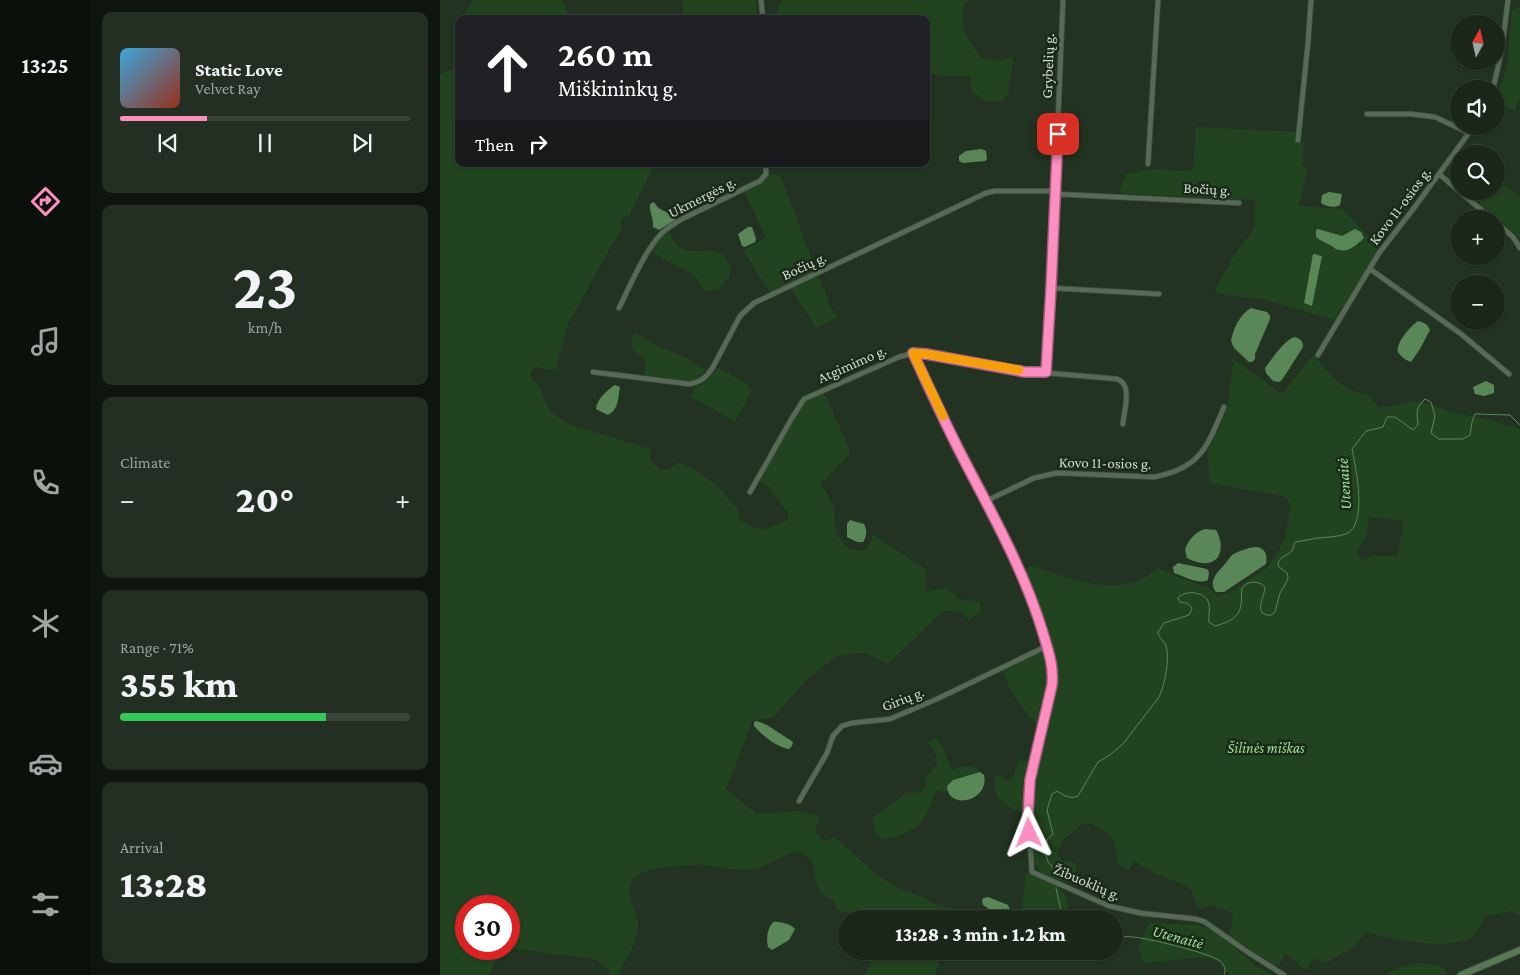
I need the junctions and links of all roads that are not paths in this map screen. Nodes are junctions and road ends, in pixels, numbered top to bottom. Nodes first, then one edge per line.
1 (761, 0) edge
2 (1063, 0) edge
3 (1158, 0) edge
4 (1311, 0) edge
5 (1508, 0) edge
6 (763, 15) edge
7 (1495, 80) edge
8 (1367, 114) dead end
9 (1450, 124) edge
10 (1468, 135) edge
11 (1298, 140) dead end
12 (1148, 164) dead end
13 (766, 167) edge
14 (1439, 174) junction
15 (1055, 193) junction
16 (1238, 203) dead end
17 (1481, 210) edge
18 (1505, 230) edge
19 (1520, 248) edge
20 (1370, 269) junction
21 (1051, 288) junction
22 (1160, 294) dead end
23 (619, 308) dead end
24 (913, 353) junction
25 (1318, 355) dead end
26 (593, 372) dead end
27 (1046, 372) junction
28 (1509, 374) dead end
29 (1224, 407) dead end
30 (1123, 424) dead end
31 (750, 492) dead end
32 (986, 501) junction
33 (1047, 646) junction
34 (799, 801) dead end
35 (1520, 950) edge
36 (1284, 975) edge
37 (1461, 975) edge

1 - 6 street
2 - 15 street, Grybelių g.
3 - 12 street
4 - 11 street
5 - 7 street
8 - 9 street
10 - 14 street, Kovo 11-osios g.
13 - 23 street, Ukmergės g.
14 - 17 street
14 - 20 street, Kovo 11-osios g.
15 - 16 street, Bočių g.
15 - 21 street, Grybelių g.
15 - 26 street, Bočių g.
18 - 19 street
20 - 25 street, Kovo 11-osios g.
20 - 28 street
21 - 22 street
21 - 27 street, Grybelių g.
24 - 27 street, Atgimimo g.
24 - 31 street, Atgimimo g.
24 - 32 street
27 - 30 street, Atgimimo g.
29 - 32 street, Kovo 11-osios g.
32 - 33 street
33 - 34 street, Girių g.
33 - 36 street, Žibuoklių g.
35 - 37 main road

